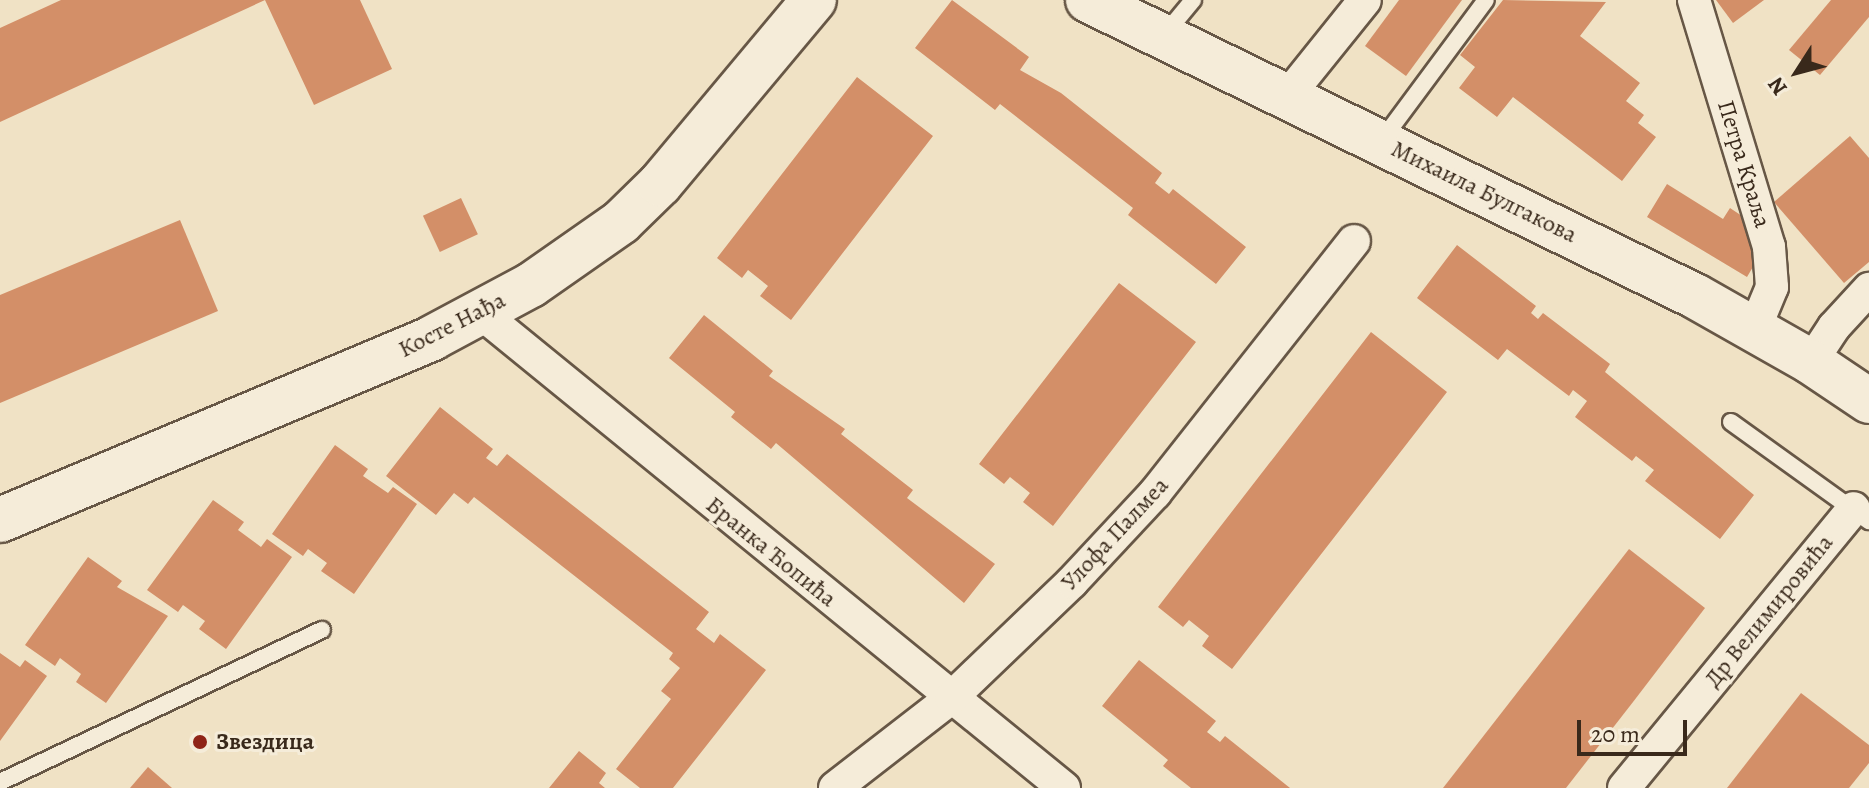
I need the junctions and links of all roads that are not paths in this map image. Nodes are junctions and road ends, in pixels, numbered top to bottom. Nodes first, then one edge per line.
1 (814, 0) edge
2 (1088, 0) edge
3 (1193, 0) edge
4 (1365, 0) edge
5 (1486, 0) edge
6 (1694, 0) edge
7 (1163, 36) junction
8 (1287, 97) junction
9 (1381, 141) junction
10 (1354, 241) dead end
11 (1869, 289) edge
12 (481, 313) junction
13 (1755, 328) junction
14 (1811, 362) junction
15 (1869, 401) edge
16 (1731, 422) dead end
17 (1861, 514) edge
18 (0, 520) edge
19 (322, 630) dead end
20 (951, 698) junction
21 (0, 782) edge
22 (835, 788) edge
23 (1064, 788) edge
24 (1624, 788) edge

1 - 12 street, Косте Нађа
2 - 7 street, Михаила Булгакова
3 - 7 lane
4 - 8 street
5 - 9 lane
6 - 13 street, Петра Краља
7 - 8 street, Михаила Булгакова
8 - 9 street, Михаила Булгакова
9 - 13 street, Михаила Булгакова
10 - 20 street, Улофа Палмеа
11 - 14 street
12 - 18 street, Косте Нађа
12 - 20 street, Бранка Ћопића
13 - 14 street, Михаила Булгакова
14 - 15 street, Михаила Булгакова
16 - 17 lane
17 - 24 street, Др Велимировића
19 - 21 lane
20 - 22 street, Улофа Палмеа
20 - 23 street, Бранка Ћопића

